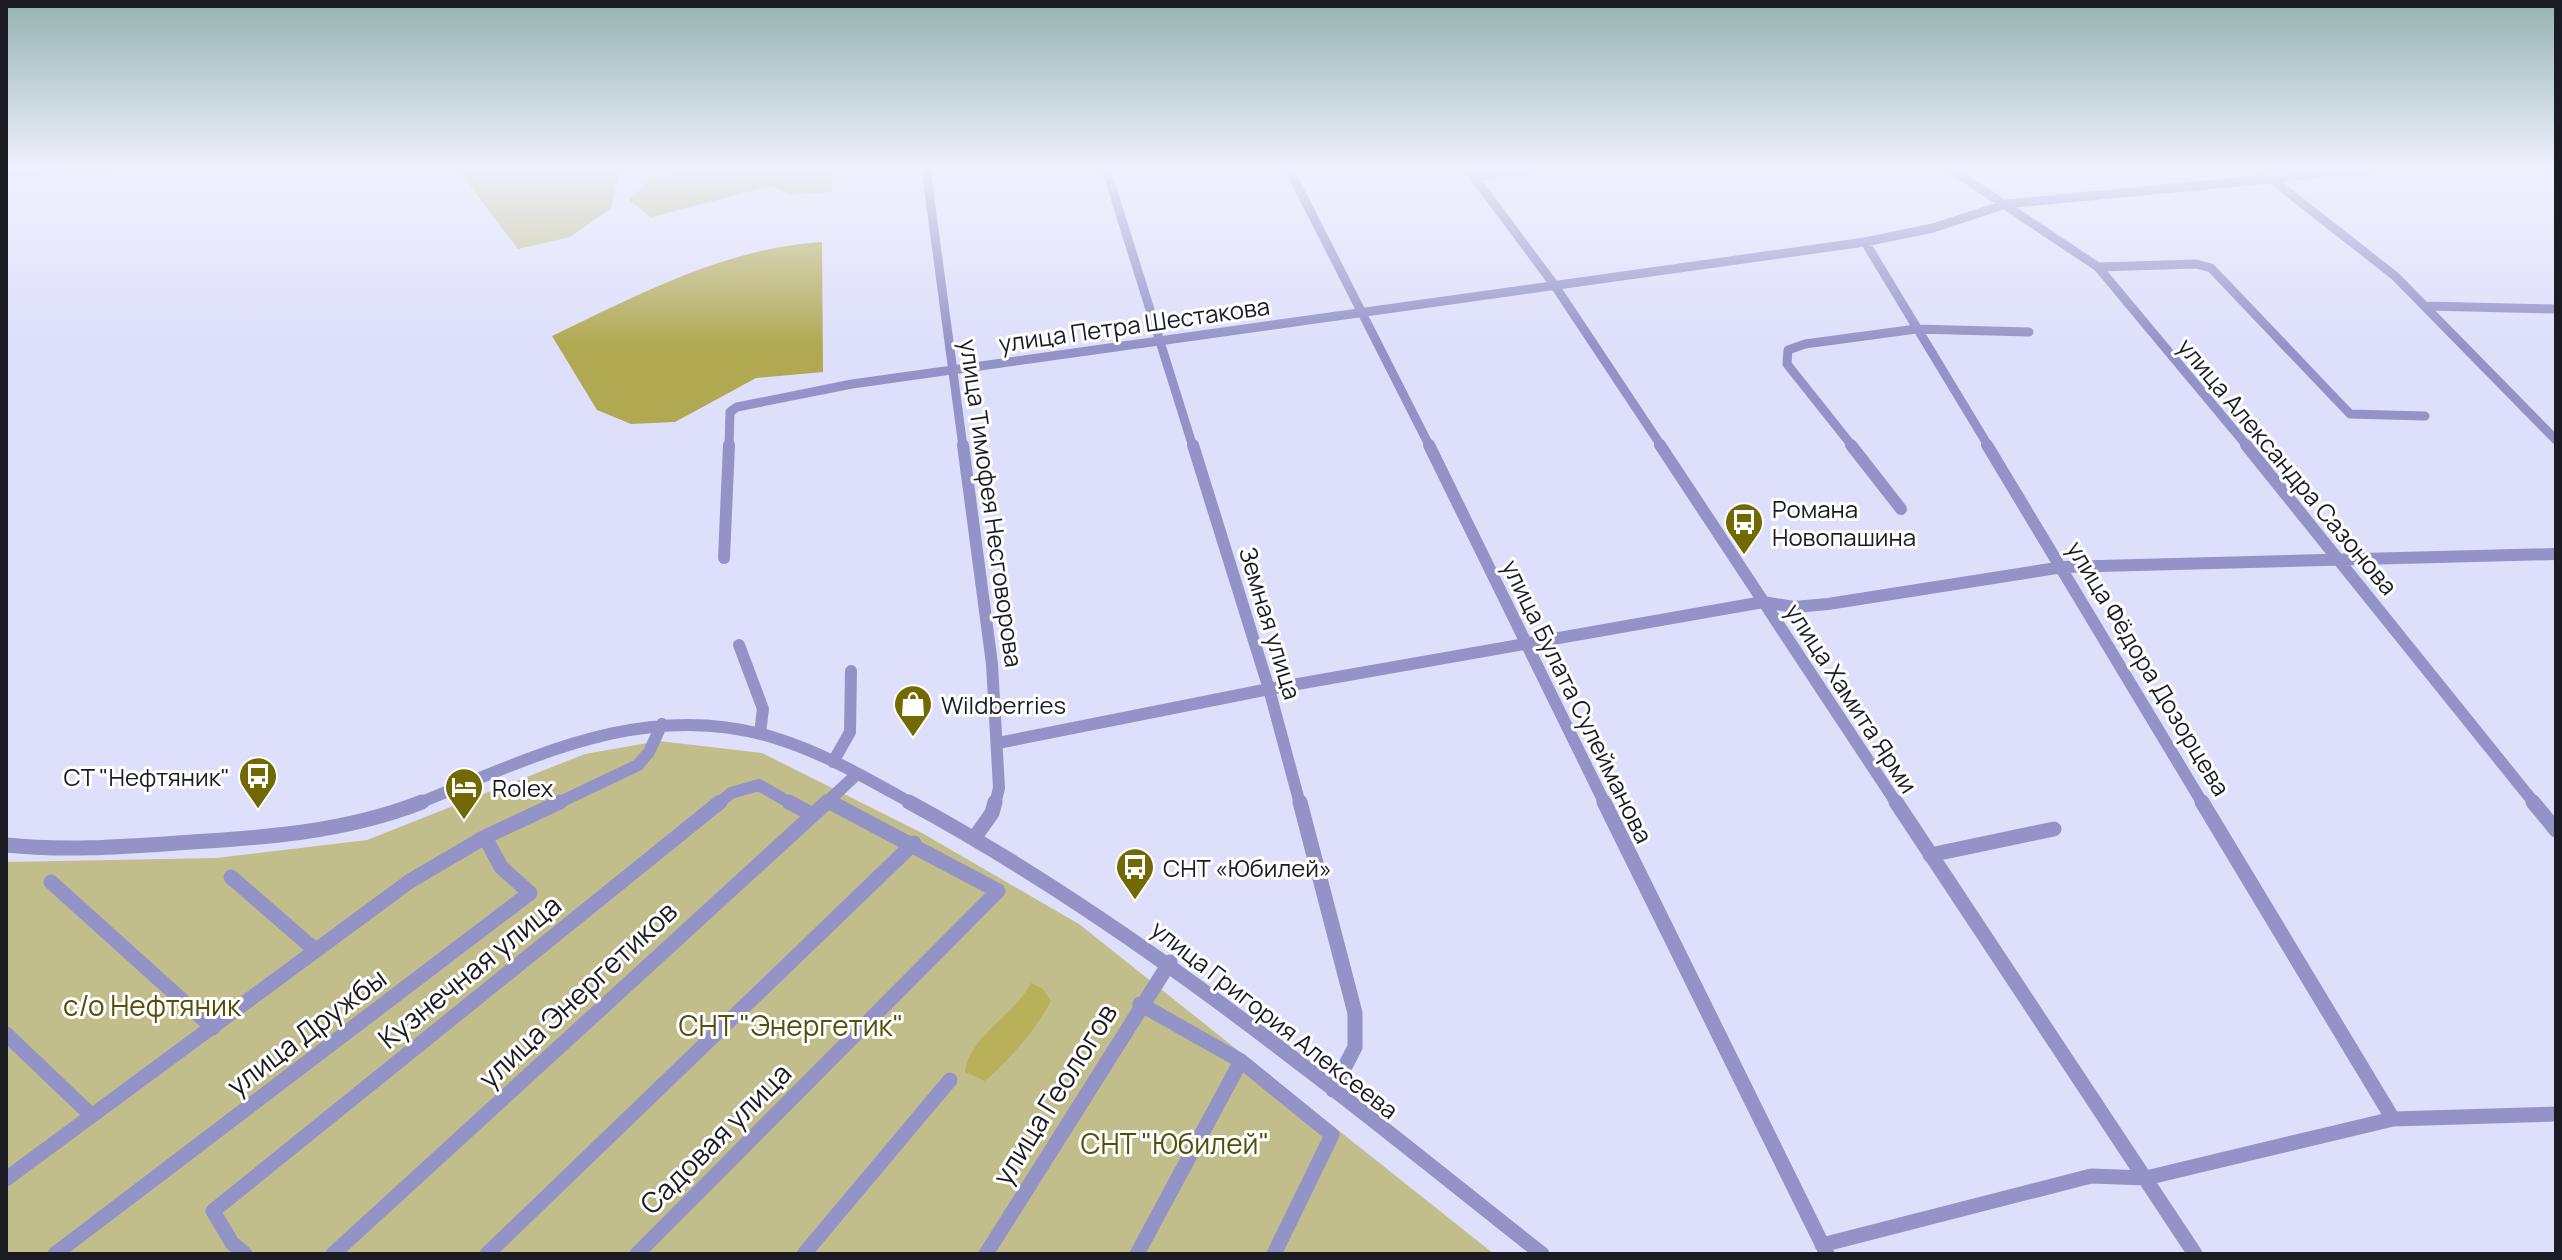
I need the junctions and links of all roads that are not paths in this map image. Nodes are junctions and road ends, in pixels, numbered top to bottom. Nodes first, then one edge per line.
1 (934, 228) edge
2 (1124, 228) edge
3 (1318, 228) edge
4 (1512, 228) edge
5 (1934, 228) edge
6 (2041, 228) edge
7 (2334, 228) edge
8 (1865, 242) junction
9 (2098, 267) junction
10 (1553, 283) junction
11 (2426, 306) junction
12 (2556, 309) edge
13 (1359, 311) junction
14 (1916, 329) junction
15 (2029, 332) dead end
16 (1160, 342) junction
17 (953, 370) junction
18 (2425, 416) dead end
19 (2556, 440) edge
20 (1901, 509) dead end
21 (2556, 554) edge
22 (724, 558) dead end
23 (2342, 561) junction
24 (2063, 567) junction
25 (1763, 602) junction
26 (1524, 643) junction
27 (739, 645) dead end
28 (851, 671) dead end
29 (1269, 689) junction
30 (662, 724) junction
31 (760, 733) junction
32 (998, 743) junction
33 (833, 762) junction
34 (857, 774) junction
35 (827, 800) junction
36 (811, 814) junction
37 (2054, 829) dead end
38 (2556, 830) edge
39 (485, 837) junction
40 (975, 837) junction
41 (914, 843) junction
42 (6, 845) edge
43 (1930, 855) junction
44 (231, 877) dead end
45 (51, 882) dead end
46 (315, 950) junction
47 (1170, 962) junction
48 (1140, 1004) junction
49 (213, 1028) junction
50 (6, 1034) edge
51 (1241, 1061) junction
52 (950, 1080) dead end
53 (1333, 1090) junction
54 (2556, 1114) edge
55 (91, 1115) junction
56 (2393, 1119) junction
57 (2146, 1178) junction
58 (6, 1179) edge
59 (1824, 1249) edge
60 (55, 1254) edge
61 (245, 1254) edge
62 (333, 1254) edge
63 (487, 1254) edge
64 (637, 1254) edge
65 (804, 1254) edge
66 (986, 1254) edge
67 (1137, 1254) edge
68 (1274, 1254) edge
69 (1542, 1254) edge
70 (2195, 1254) edge

1 - 17 street, улица Тимофея Несговорова
2 - 16 street, Земная улица
3 - 13 street, улица Булата Сулейманова
4 - 10 street, улица Хамита Ярми
5 - 8 street, улица Петра Шестакова
6 - 9 street, улица Александра Сазонова
7 - 11 street
8 - 10 street, улица Петра Шестакова
8 - 14 street, улица Фёдора Дозорцева
9 - 18 street
9 - 23 street, улица Александра Сазонова
10 - 13 street, улица Петра Шестакова
10 - 25 street, улица Хамита Ярми
11 - 12 street
11 - 19 street
13 - 16 street, улица Петра Шестакова
13 - 26 street, улица Булата Сулейманова
14 - 15 street
14 - 20 street
14 - 24 street, улица Фёдора Дозорцева
16 - 17 street, улица Петра Шестакова
16 - 29 street, Земная улица
17 - 22 street, улица Петра Шестакова
17 - 32 street, улица Тимофея Несговорова
21 - 23 street
23 - 24 street
23 - 38 street, улица Александра Сазонова
24 - 25 street
24 - 56 street, улица Фёдора Дозорцева
25 - 26 street
25 - 43 street, улица Хамита Ярми
26 - 29 street
26 - 59 street, улица Булата Сулейманова
27 - 31 street
28 - 33 street
29 - 32 street
29 - 53 street, Земная улица
30 - 31 street, улица Григория Алексеева
30 - 39 street
30 - 42 street, улица Григория Алексеева
31 - 33 street, улица Григория Алексеева
32 - 40 street, улица Тимофея Несговорова
33 - 34 street, улица Григория Алексеева
34 - 35 street, улица Энергетиков
34 - 40 street, улица Григория Алексеева
35 - 36 street, улица Энергетиков
35 - 41 street, Садовая улица
36 - 61 street, Кузнечная улица
36 - 62 street, улица Энергетиков
37 - 43 street
39 - 46 street
39 - 60 street, улица Дружбы
40 - 47 street, улица Григория Алексеева
41 - 63 street
41 - 64 street, Садовая улица
43 - 57 street, улица Хамита Ярми
44 - 46 street
45 - 49 street
46 - 49 street
47 - 48 street, улица Геологов
47 - 53 street, улица Григория Алексеева
48 - 51 street
48 - 66 street, улица Геологов
49 - 55 street
50 - 55 street
51 - 67 street
51 - 68 street
52 - 65 street
53 - 69 street, улица Григория Алексеева
54 - 56 street
55 - 58 street
56 - 57 street
57 - 59 street
57 - 70 street, улица Хамита Ярми

